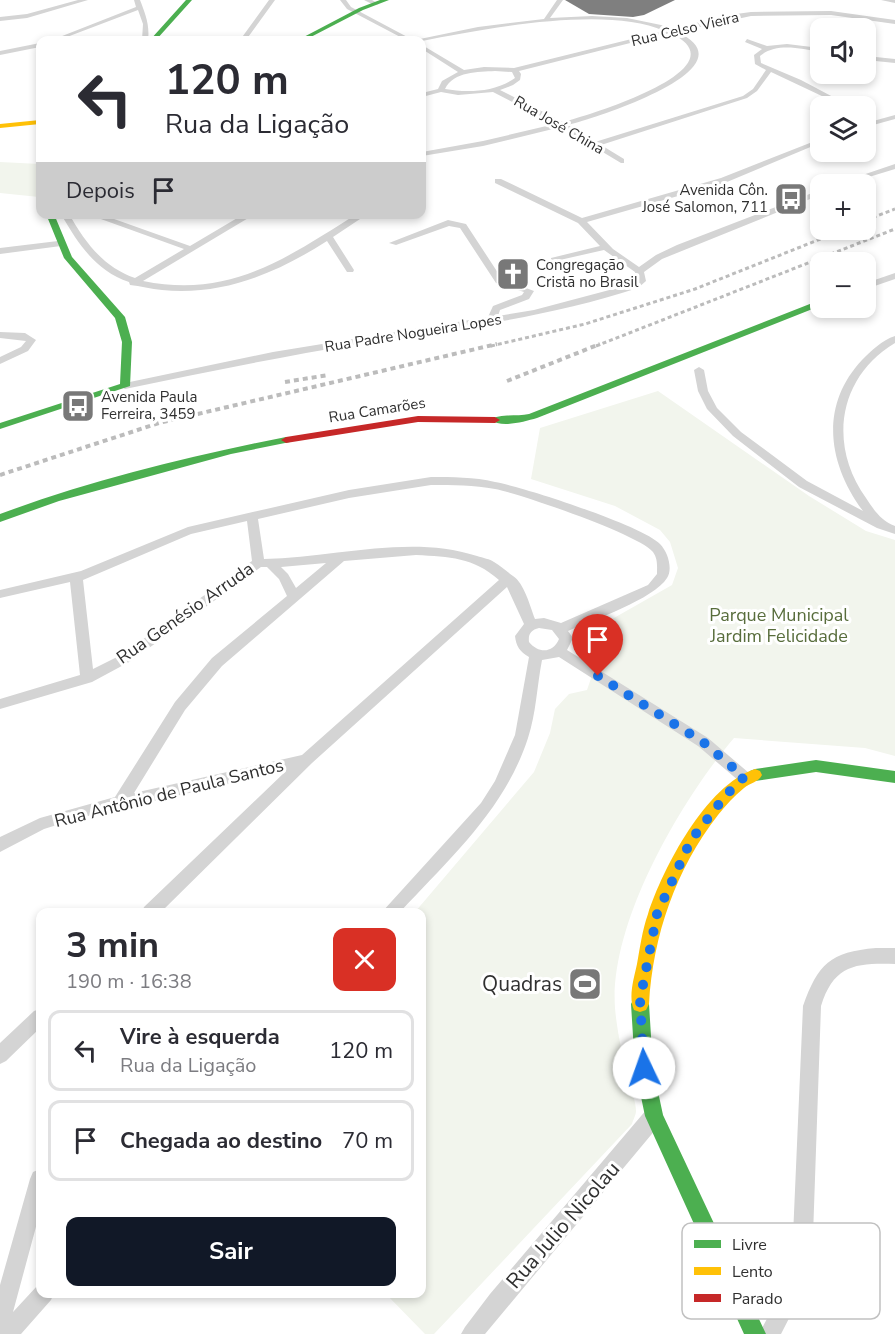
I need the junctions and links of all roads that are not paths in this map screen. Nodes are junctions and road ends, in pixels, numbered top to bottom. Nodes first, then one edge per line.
1 (85, 0) edge
2 (189, 0) edge
3 (272, 0) edge
4 (344, 0) edge
5 (560, 0) edge
6 (884, 0) edge
7 (376, 1) edge
8 (895, 1) edge
9 (139, 3) edge
10 (822, 6) dead end
11 (356, 12) junction
12 (831, 13) junction
13 (0, 19) edge
14 (546, 20) junction
15 (895, 22) edge
16 (674, 31) junction
17 (65, 36) edge
18 (145, 36) edge
19 (157, 36) edge
20 (246, 36) edge
21 (309, 36) edge
22 (402, 36) edge
23 (426, 39) edge
24 (747, 41) dead end
25 (36, 46) edge
26 (766, 48) junction
27 (426, 49) edge
28 (810, 49) edge
29 (0, 53) edge
30 (876, 59) edge
31 (895, 61) edge
32 (514, 70) junction
33 (769, 70) junction
34 (464, 73) junction
35 (441, 90) junction
36 (495, 90) junction
37 (426, 94) edge
38 (828, 96) edge
39 (895, 117) edge
40 (876, 120) edge
41 (36, 122) edge
42 (0, 126) edge
43 (564, 126) junction
44 (594, 145) junction
45 (810, 145) edge
46 (426, 153) edge
47 (621, 161) dead end
48 (895, 166) edge
49 (871, 174) edge
50 (498, 181) dead end
51 (810, 196) edge
52 (51, 219) edge
53 (68, 219) edge
54 (105, 219) edge
55 (242, 219) edge
56 (356, 219) edge
57 (581, 221) junction
58 (328, 236) junction
59 (393, 243) dead end
60 (58, 244) junction
61 (605, 247) junction
62 (191, 249) junction
63 (0, 251) edge
64 (554, 260) dead end
65 (350, 270) dead end
66 (639, 271) junction
67 (895, 276) edge
68 (133, 283) junction
69 (876, 283) edge
70 (810, 307) edge
71 (492, 321) junction
72 (0, 334) edge
73 (895, 339) edge
74 (0, 361) edge
75 (699, 370) dead end
76 (125, 386) junction
77 (0, 426) edge
78 (252, 515) junction
79 (0, 518) edge
80 (881, 525) junction
81 (895, 530) edge
82 (895, 538) edge
83 (340, 558) junction
84 (265, 564) junction
85 (76, 577) junction
86 (509, 579) junction
87 (0, 594) edge
88 (294, 597) junction
89 (531, 625) junction
90 (561, 629) junction
91 (559, 651) junction
92 (536, 655) junction
93 (87, 678) junction
94 (0, 704) edge
95 (307, 759) junction
96 (744, 777) junction
97 (895, 777) edge
98 (120, 803) junction
99 (0, 846) edge
100 (154, 908) edge
101 (394, 908) edge
102 (895, 956) edge
103 (36, 1021) edge
104 (0, 1056) edge
105 (654, 1116) junction
106 (36, 1193) edge
107 (704, 1223) edge
108 (803, 1223) edge
109 (39, 1298) edge
110 (748, 1319) edge
111 (778, 1319) edge
112 (0, 1321) edge
113 (7, 1334) edge
114 (472, 1334) edge
115 (755, 1334) edge
116 (770, 1334) edge

1 - 13 street
2 - 19 street
3 - 20 street
4 - 11 street
5 - 14 street
6 - 8 street
7 - 11 street
9 - 17 street
9 - 18 street
10 - 12 street
11 - 21 street
11 - 22 street
12 - 15 street, Rua Celso Vieira
12 - 16 street, Rua Celso Vieira
14 - 16 street
14 - 23 street
16 - 32 street, Rua Celso Vieira
16 - 43 street
24 - 26 street
25 - 29 street
26 - 28 street
26 - 33 street
27 - 34 street
30 - 31 street
32 - 34 street, Rua Celso Vieira
32 - 36 street
33 - 38 street
33 - 44 street
34 - 35 street
35 - 36 street
35 - 37 street
36 - 43 street, Rua José China
39 - 40 street
41 - 42 street
43 - 44 street, Rua José China
43 - 46 street
44 - 47 street, Rua José China
45 - 57 street
48 - 49 street
50 - 57 street
51 - 66 street, Rua Padre Nogueira Lopes
52 - 60 street
53 - 68 street
54 - 62 street
55 - 62 street
56 - 58 street
57 - 61 street
58 - 65 street
58 - 68 street
59 - 71 street
60 - 63 street
60 - 76 street
61 - 64 street
61 - 66 street
62 - 68 street
66 - 71 street, Rua Padre Nogueira Lopes
67 - 69 street
70 - 79 street, Rua Camarões
71 - 76 street, Rua Padre Nogueira Lopes
72 - 74 street
73 - 80 street
75 - 80 street
76 - 77 street
78 - 84 street, Rua Genésio Arruda
78 - 85 street
78 - 90 street
80 - 81 street
80 - 82 street
83 - 84 street
83 - 86 street
83 - 88 street
84 - 88 street
84 - 93 street, Rua Genésio Arruda
85 - 87 street
85 - 93 street
86 - 89 street
86 - 95 street
88 - 98 street
89 - 90 street
89 - 92 street
90 - 91 street
91 - 92 street
91 - 96 street
92 - 101 street
93 - 94 street, Rua Genésio Arruda
95 - 98 street, Rua Antônio de Paula Santos
95 - 100 street
96 - 97 street
96 - 105 street
98 - 99 street, Rua Antônio de Paula Santos
102 - 108 street
103 - 104 street
105 - 107 street
105 - 114 street, Rua Julio Nicolau
106 - 112 street
109 - 113 street
110 - 115 street
111 - 116 street

